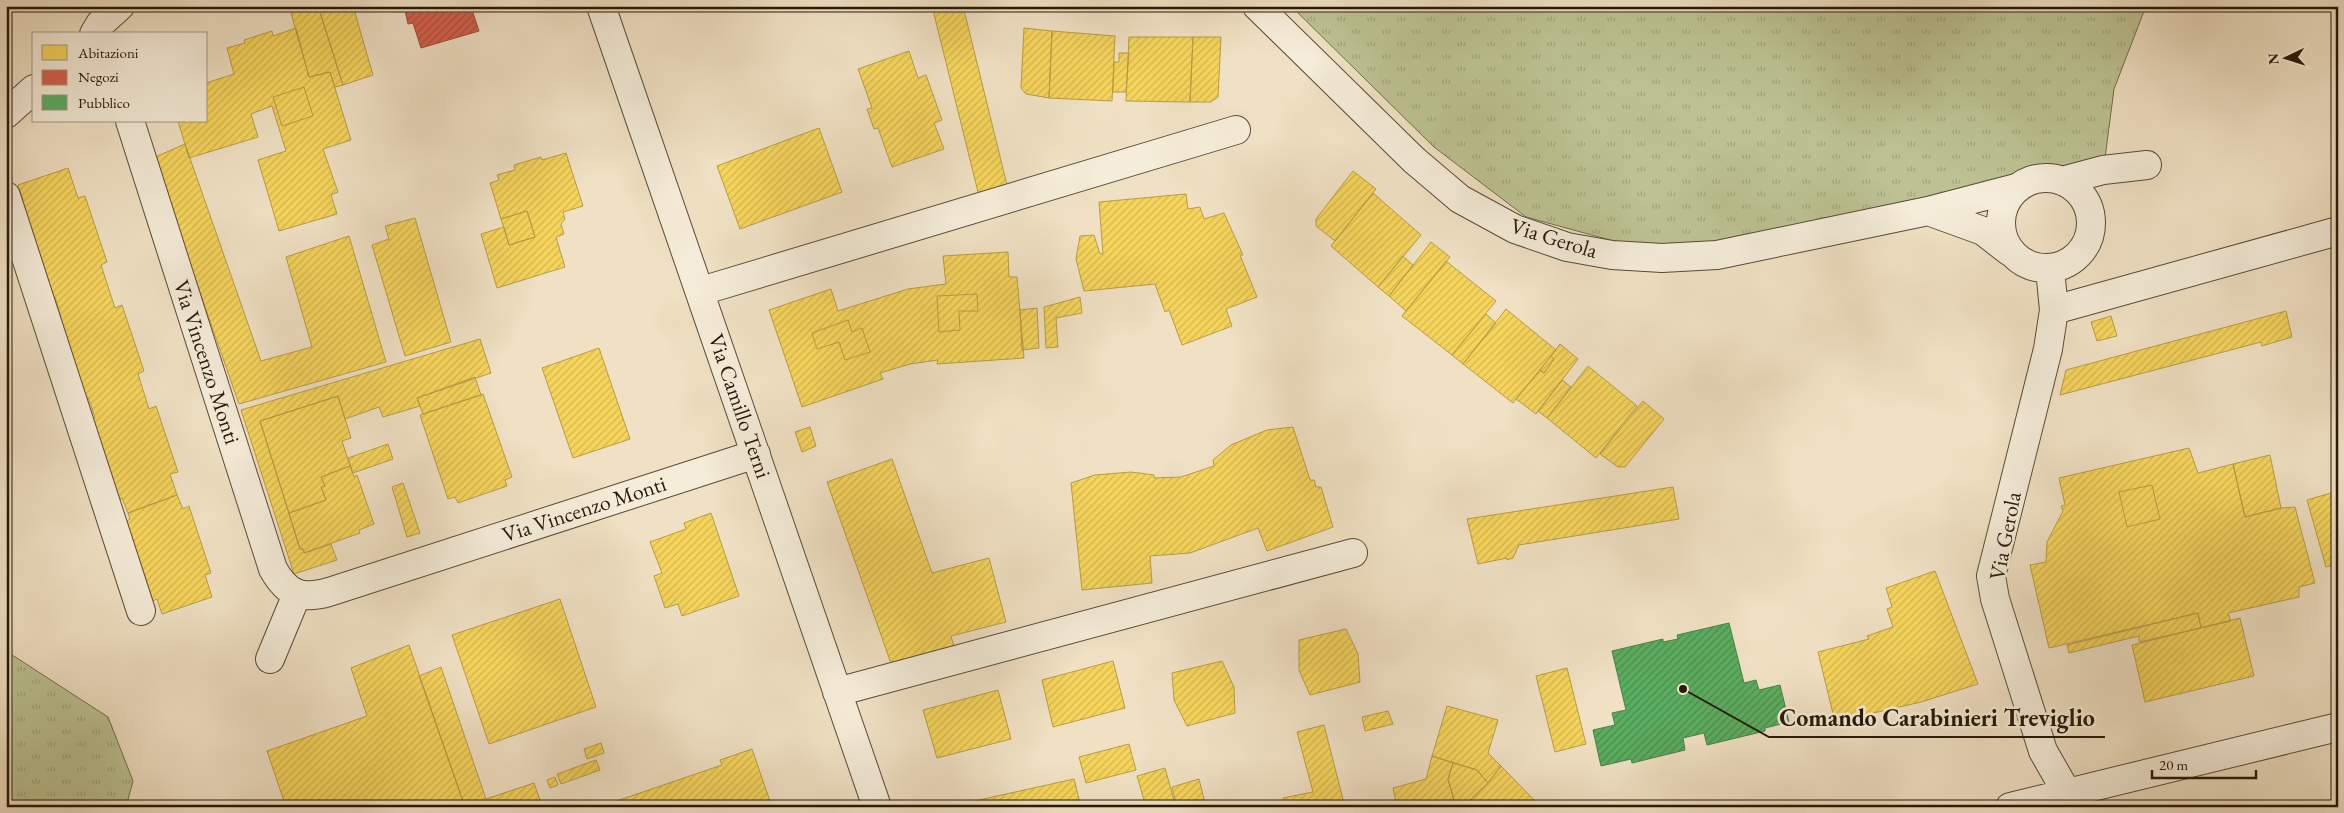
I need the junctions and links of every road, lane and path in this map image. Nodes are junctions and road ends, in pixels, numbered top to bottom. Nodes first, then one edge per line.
1 (120, 6) edge
2 (601, 6) edge
3 (1257, 6) edge
4 (95, 32) edge
5 (32, 91) edge
6 (6, 114) edge
7 (130, 122) edge
8 (1236, 130) dead end
9 (2147, 165) dead end
10 (2062, 181) junction
11 (2016, 188) junction
12 (6, 196) edge
13 (1928, 211) junction
14 (2338, 232) edge
15 (2010, 252) junction
16 (2050, 269) junction
17 (701, 291) junction
18 (2054, 310) junction
19 (756, 454) junction
20 (1353, 553) dead end
21 (297, 594) junction
22 (141, 611) dead end
23 (270, 659) dead end
24 (837, 692) junction
25 (2338, 727) edge
26 (2070, 800) edge
27 (877, 807) edge
28 (2010, 807) edge

1 - 4 street
2 - 17 street, Via Camillo Terni
3 - 13 street, Via Gerola
5 - 6 street
7 - 21 street, Via Vincenzo Monti
8 - 17 street
9 - 10 street
10 - 11 street, Via Gerola
10 - 16 street
11 - 13 street, Via Gerola
11 - 15 street
12 - 22 street
13 - 15 street
14 - 18 street
15 - 16 street
16 - 18 street, Via Gerola
17 - 19 street, Via Camillo Terni
18 - 26 street, Via Gerola
19 - 21 street, Via Vincenzo Monti
19 - 24 street, Via Camillo Terni
20 - 24 street
21 - 23 street
24 - 27 street, Via Camillo Terni
25 - 26 street
26 - 28 street

